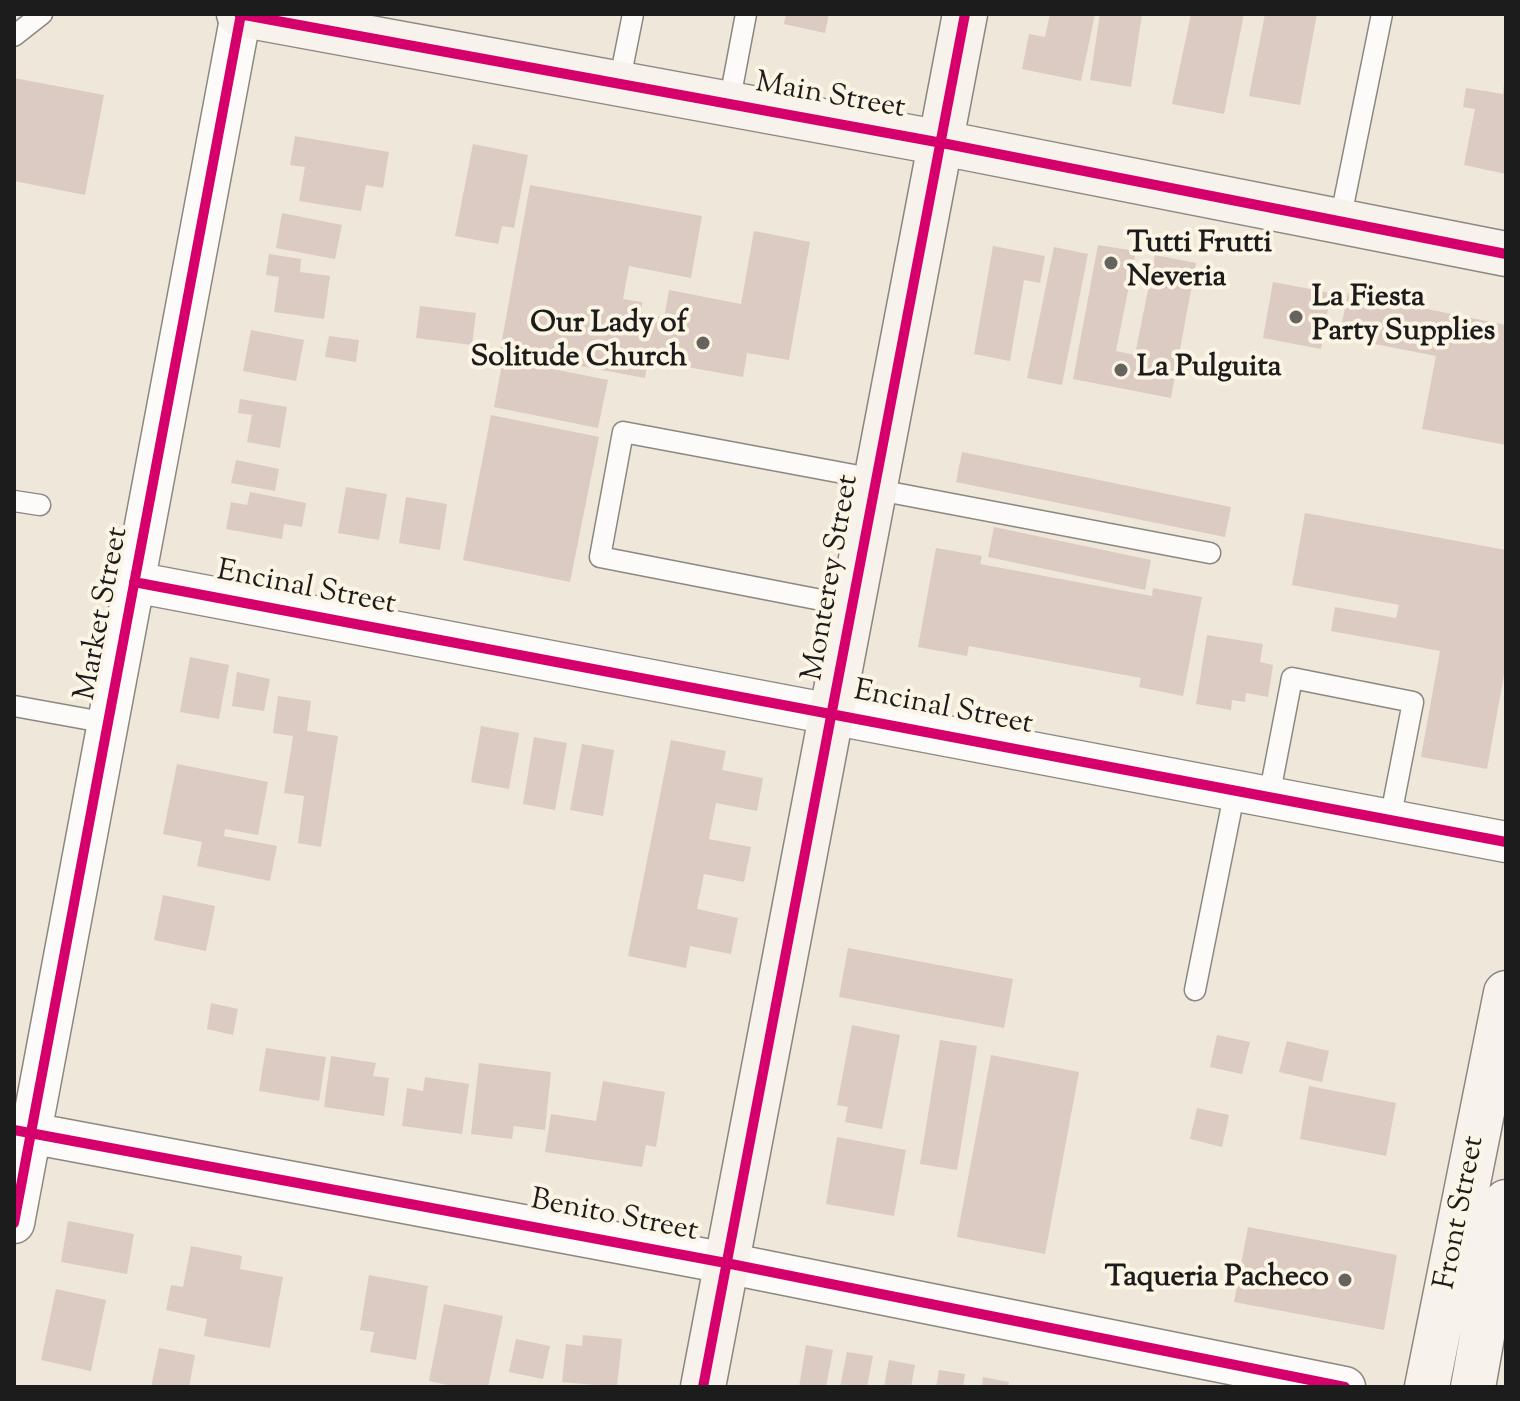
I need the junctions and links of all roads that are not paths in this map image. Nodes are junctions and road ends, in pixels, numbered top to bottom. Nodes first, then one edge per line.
1 (42, 14) edge
2 (240, 14) edge
3 (633, 14) edge
4 (746, 14) edge
5 (965, 14) edge
6 (1382, 14) edge
7 (14, 36) edge
8 (619, 84) junction
9 (729, 104) junction
10 (942, 143) junction
11 (1340, 221) junction
12 (1506, 254) edge
13 (874, 484) junction
14 (14, 501) edge
15 (40, 505) dead end
16 (1210, 553) dead end
17 (134, 582) junction
18 (852, 606) junction
19 (14, 706) edge
20 (832, 714) junction
21 (108, 723) junction
22 (1252, 793) junction
23 (1390, 820) junction
24 (1506, 842) edge
25 (1195, 990) dead end
26 (1506, 993) edge
27 (23, 1132) edge
28 (1506, 1202) edge
29 (14, 1223) edge
30 (726, 1263) junction
31 (703, 1387) edge
32 (1345, 1387) edge
33 (1427, 1387) edge
34 (1473, 1387) edge

1 - 7 lane
2 - 8 street, Main Street
2 - 17 street, Market Street
3 - 8 lane
4 - 9 lane
5 - 10 street, Monterey Street
6 - 11 lane
8 - 9 street, Main Street
9 - 10 street, Main Street
10 - 11 street, Main Street
10 - 13 street, Monterey Street
11 - 12 street, Main Street
13 - 16 lane
13 - 18 street, Monterey Street
13 - 18 lane
14 - 15 lane
17 - 20 street, Encinal Street
17 - 21 street, Market Street
18 - 20 street, Monterey Street
19 - 21 lane
20 - 22 street, Encinal Street
20 - 30 street, Monterey Street
21 - 27 street, Market Street
22 - 23 street, Encinal Street
22 - 23 lane
22 - 25 lane
23 - 24 street, Encinal Street
26 - 33 street, Front Street
27 - 29 street, Market Street
27 - 30 street, Benito Street
28 - 34 street, Front Street
30 - 31 street, Monterey Street
30 - 32 street, Benito Street

